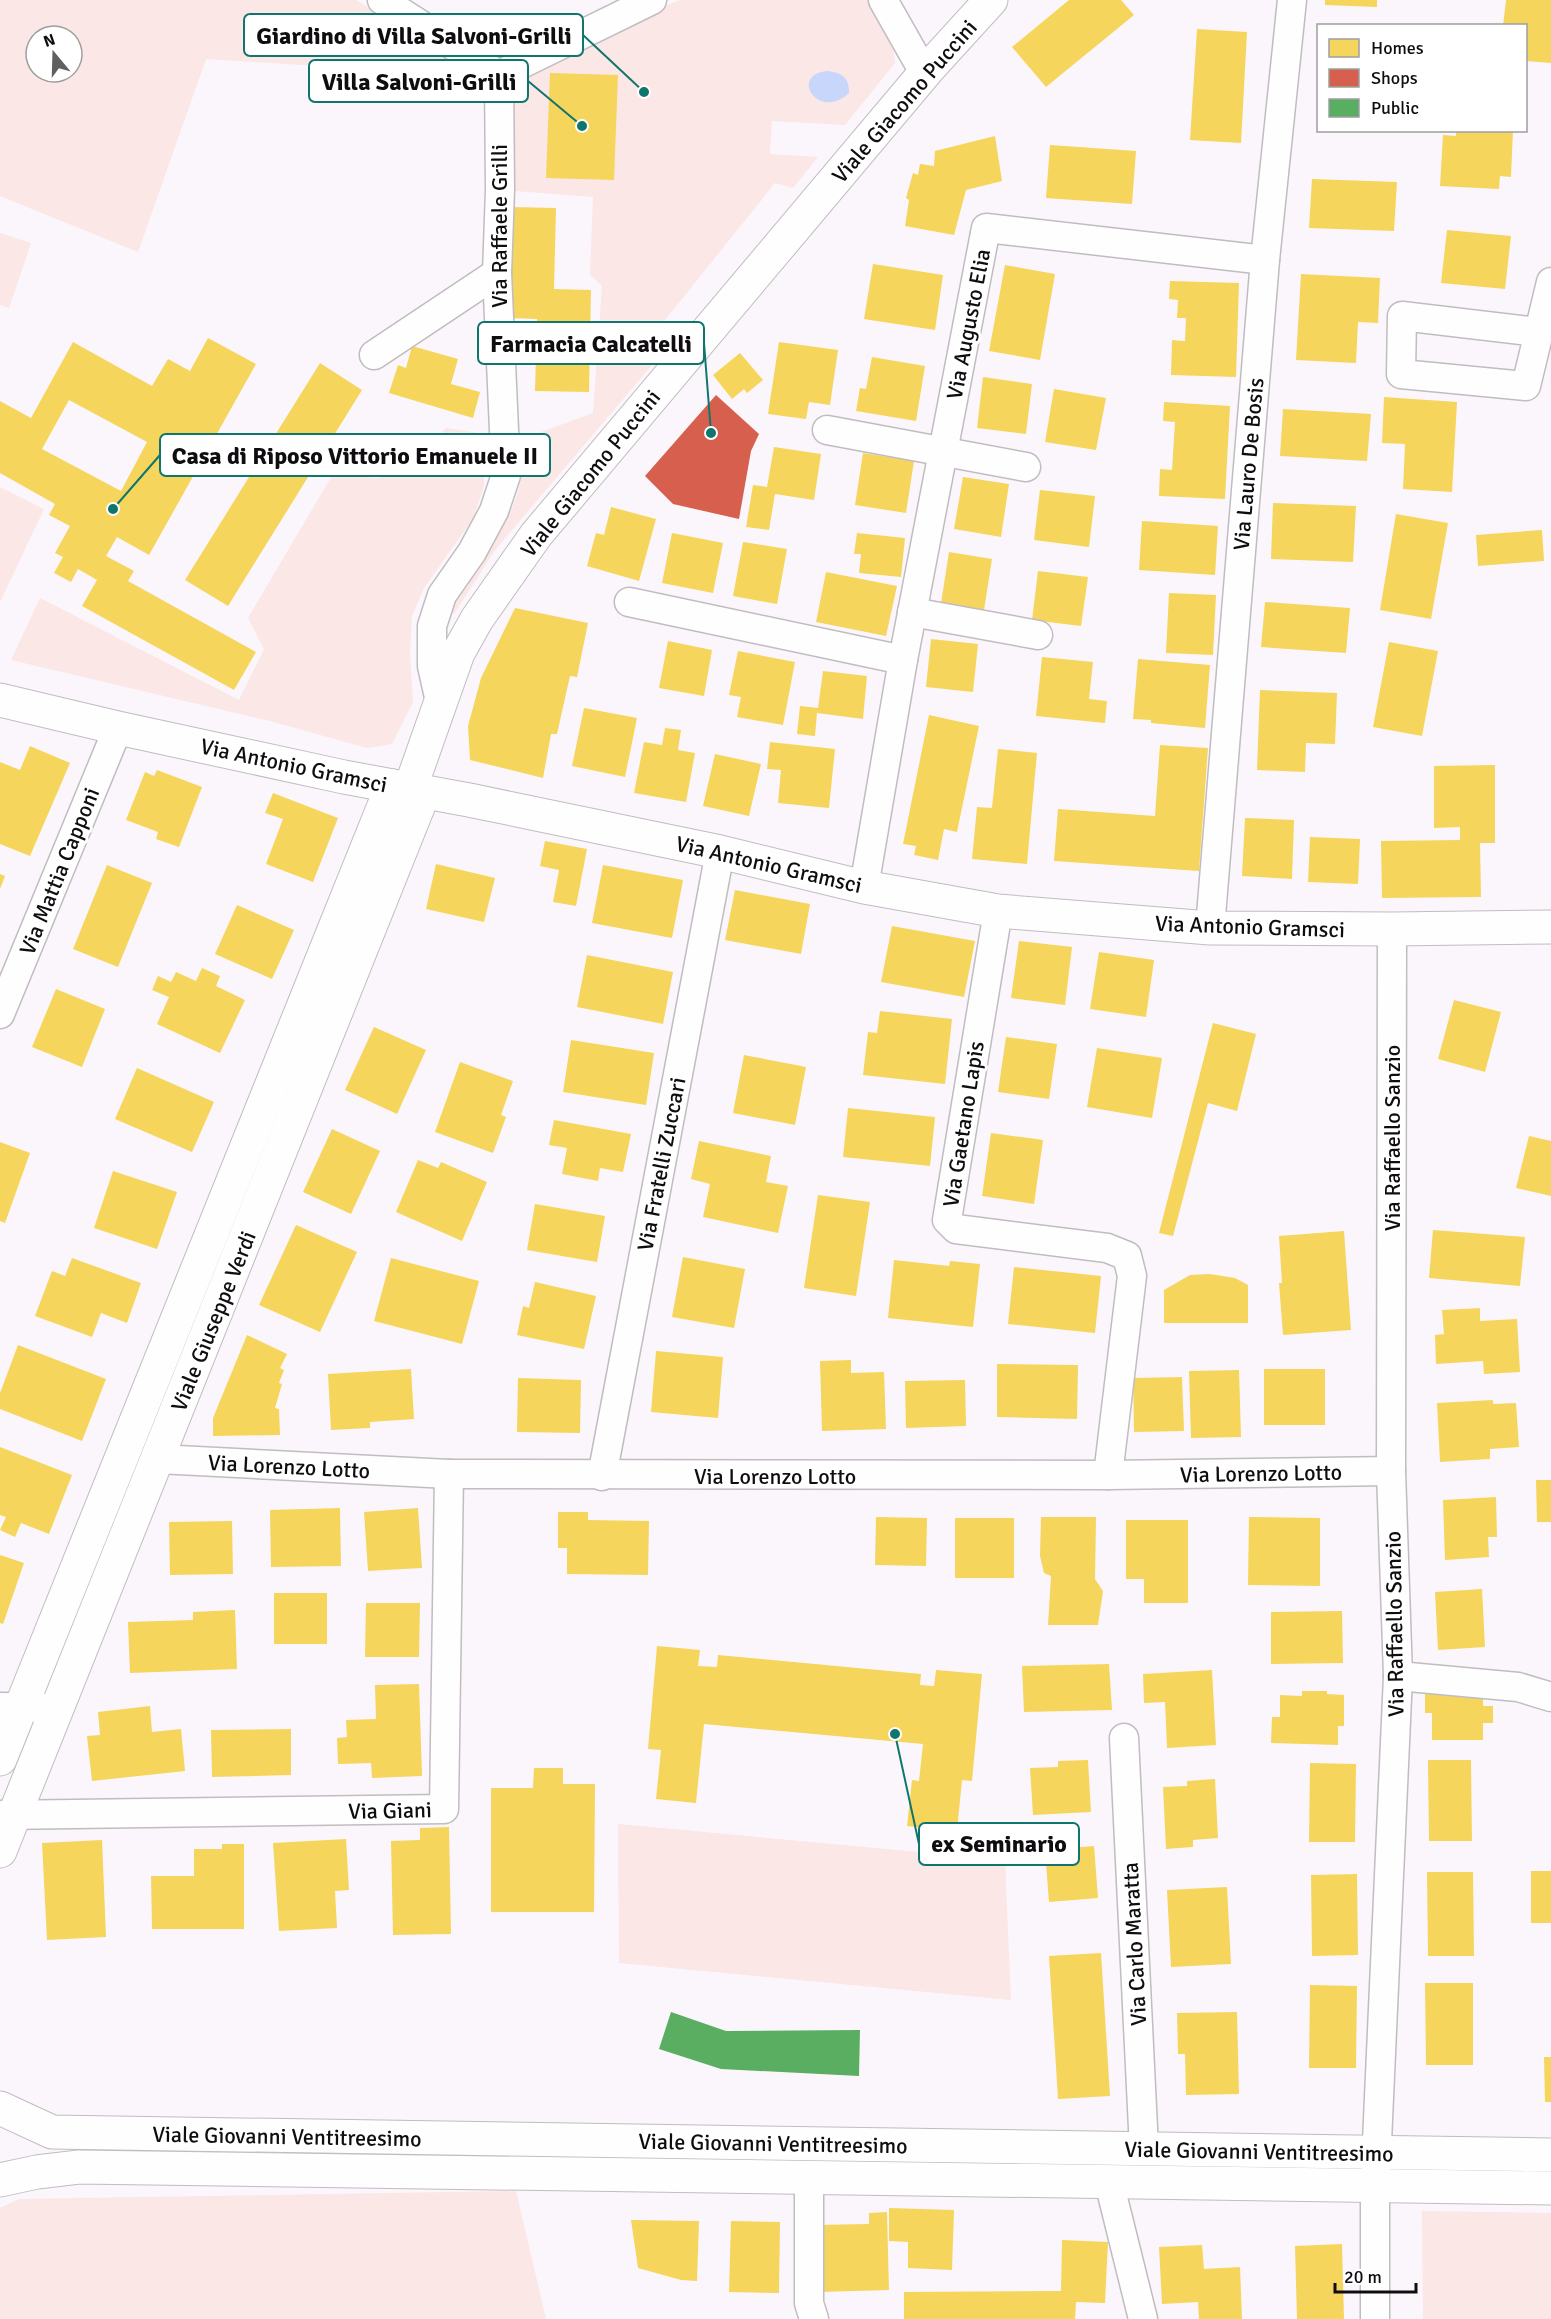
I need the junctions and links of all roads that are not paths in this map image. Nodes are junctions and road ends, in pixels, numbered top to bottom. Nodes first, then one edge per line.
1 (382, 0) edge
2 (652, 0) edge
3 (883, 0) edge
4 (991, 0) edge
5 (1292, 0) edge
6 (925, 74) junction
7 (499, 75) junction
8 (1265, 260) junction
9 (497, 273) junction
10 (1551, 282) edge
11 (1538, 333) junction
12 (374, 355) dead end
13 (827, 430) dead end
14 (943, 453) junction
15 (1026, 466) dead end
16 (629, 602) dead end
17 (912, 612) junction
18 (1038, 635) dead end
19 (903, 660) junction
20 (0, 700) edge
21 (441, 706) junction
22 (118, 728) junction
23 (409, 789) junction
24 (720, 852) junction
25 (864, 887) junction
26 (998, 911) junction
27 (1551, 927) edge
28 (1210, 928) junction
29 (1392, 929) junction
30 (0, 1014) edge
31 (158, 1459) junction
32 (1391, 1471) junction
33 (449, 1474) junction
34 (1108, 1475) junction
35 (602, 1476) junction
36 (1398, 1676) junction
37 (1551, 1697) edge
38 (10, 1707) edge
39 (57, 1708) junction
40 (1124, 1738) dead end
41 (0, 1759) edge
42 (8, 1815) edge
43 (0, 1851) edge
44 (0, 2108) edge
45 (1144, 2149) junction
46 (1376, 2152) junction
47 (1551, 2155) edge
48 (809, 2178) junction
49 (0, 2180) edge
50 (1109, 2182) junction
51 (1375, 2186) junction
52 (1551, 2188) edge
53 (814, 2319) edge
54 (1143, 2319) edge
55 (1375, 2319) edge

1 - 7 street
2 - 7 street
3 - 6 street
4 - 6 street, Viale Giacomo Puccini
5 - 8 street, Via Lauro De Bosis
6 - 21 street, Viale Giacomo Puccini
7 - 9 street, Via Raffaele Grilli
8 - 14 street, Via Augusto Elia
8 - 28 street, Via Lauro De Bosis
9 - 12 street
9 - 21 street, Via Raffaele Grilli
10 - 11 street
11 - 11 street
13 - 14 street
14 - 15 street
14 - 17 street, Via Augusto Elia
16 - 19 street
17 - 18 street
17 - 19 street, Via Augusto Elia
19 - 25 street, Via Augusto Elia
20 - 22 street, Via Antonio Gramsci
21 - 23 street, Viale Giacomo Puccini
22 - 23 street, Via Antonio Gramsci
22 - 30 street, Via Mattia Capponi
23 - 24 street, Via Antonio Gramsci
23 - 31 street, Viale Giuseppe Verdi
23 - 38 street, Viale Giuseppe Verdi
24 - 25 street, Via Antonio Gramsci
24 - 35 street, Via Fratelli Zuccari
25 - 26 street, Via Antonio Gramsci
26 - 28 street, Via Antonio Gramsci
26 - 34 street, Via Gaetano Lapis
27 - 29 street, Via Antonio Gramsci
28 - 29 street, Via Antonio Gramsci
29 - 32 street, Via Raffaello Sanzio
31 - 33 street, Via Lorenzo Lotto
31 - 39 street, Viale Giuseppe Verdi
32 - 34 street, Via Lorenzo Lotto
32 - 36 street, Via Raffaello Sanzio
33 - 35 street, Via Lorenzo Lotto
33 - 42 street, Via Giani
34 - 35 street, Via Lorenzo Lotto
36 - 37 street
36 - 46 street, Via Raffaello Sanzio
38 - 39 street
38 - 41 street, Viale Giuseppe Verdi
39 - 42 street, Viale Giuseppe Verdi
40 - 45 street, Via Carlo Maratta
42 - 43 street, Viale Giuseppe Verdi
44 - 45 street, Viale Giovanni Ventitreesimo
45 - 46 street, Viale Giovanni Ventitreesimo
46 - 47 street, Viale Giovanni Ventitreesimo
46 - 51 street, Via Raffaello Sanzio
48 - 49 street, Viale Giovanni Ventitreesimo
48 - 50 street, Viale Giovanni Ventitreesimo
48 - 53 street
50 - 51 street, Viale Giovanni Ventitreesimo
50 - 54 street
51 - 52 street, Viale Giovanni Ventitreesimo
51 - 55 street, Via Raffaello Sanzio

